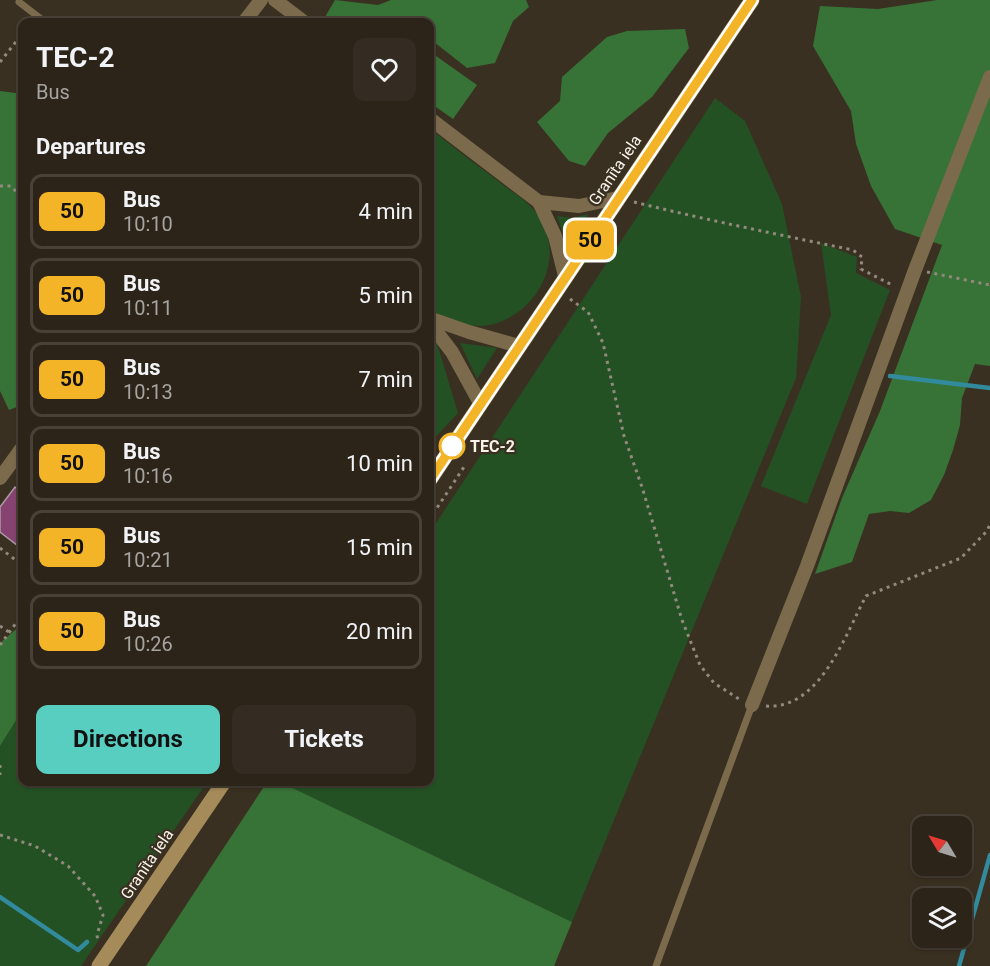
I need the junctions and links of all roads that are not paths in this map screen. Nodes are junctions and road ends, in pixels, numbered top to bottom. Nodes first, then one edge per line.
1 (261, 0) edge
2 (275, 0) edge
3 (752, 0) edge
4 (19, 2) dead end
5 (40, 18) edge
6 (247, 18) edge
7 (299, 18) edge
8 (990, 77) edge
9 (434, 122) edge
10 (618, 198) junction
11 (539, 202) junction
12 (565, 276) junction
13 (434, 322) edge
14 (434, 327) edge
15 (519, 346) junction
16 (480, 403) junction
17 (18, 453) edge
18 (434, 473) edge
19 (0, 478) edge
20 (752, 705) joint
21 (222, 786) edge
22 (100, 965) edge
23 (656, 966) edge

1 - 6 street
2 - 7 street
3 - 10 main road, Granīta iela
4 - 5 lane
8 - 20 street
9 - 11 street
10 - 11 street
10 - 12 main road, Granīta iela
11 - 12 street
12 - 15 main road, Granīta iela
13 - 15 street
14 - 16 street
15 - 16 main road, Granīta iela
16 - 18 main road, Granīta iela
17 - 19 street
20 - 23 lane
21 - 22 main road, Granīta iela

